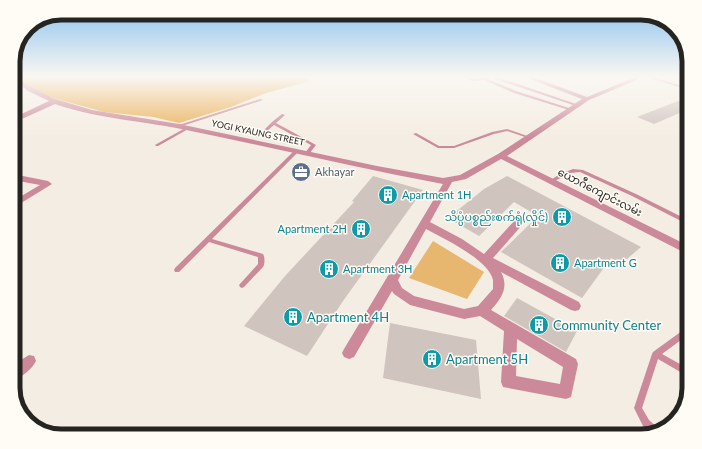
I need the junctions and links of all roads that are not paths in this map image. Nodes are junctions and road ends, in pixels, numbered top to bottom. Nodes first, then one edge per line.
1 (42, 97) edge
2 (536, 97) edge
3 (546, 97) edge
4 (582, 97) edge
5 (592, 97) edge
6 (587, 99) junction
7 (261, 100) dead end
8 (55, 102) junction
9 (573, 107) junction
10 (283, 115) dead end
11 (20, 118) edge
12 (273, 123) junction
13 (178, 126) junction
14 (188, 128) junction
15 (266, 130) dead end
16 (415, 134) dead end
17 (528, 137) junction
18 (158, 145) dead end
19 (297, 151) junction
20 (307, 153) junction
21 (500, 156) junction
22 (20, 178) edge
23 (449, 180) junction
24 (551, 181) junction
25 (20, 201) edge
26 (682, 219) edge
27 (519, 222) dead end
28 (424, 223) junction
29 (208, 240) junction
30 (682, 247) edge
31 (486, 259) junction
32 (177, 270) dead end
33 (392, 280) junction
34 (242, 285) dead end
35 (575, 306) dead end
36 (482, 311) junction
37 (511, 328) junction
38 (682, 335) edge
39 (349, 353) dead end
40 (656, 354) junction
41 (29, 361) dead end
42 (20, 368) edge
43 (682, 369) edge
44 (652, 428) edge

1 - 8 street, YOGI KYAUNG STREET
2 - 9 lane
3 - 9 lane
4 - 6 street
5 - 6 street, YOGI KYAUNG STREET
6 - 9 street, YOGI KYAUNG STREET
7 - 13 lane
8 - 11 street
8 - 13 street, YOGI KYAUNG STREET
9 - 17 street, YOGI KYAUNG STREET
10 - 12 lane
12 - 15 lane
12 - 20 lane
13 - 14 street, YOGI KYAUNG STREET
14 - 18 lane
14 - 19 street, YOGI KYAUNG STREET
16 - 17 lane
17 - 21 street, YOGI KYAUNG STREET
19 - 20 street, YOGI KYAUNG STREET
19 - 29 lane
20 - 23 street, YOGI KYAUNG STREET
21 - 23 street, YOGI KYAUNG STREET
21 - 24 street, ယောဂီကျောင်းလမ်း
22 - 25 street
23 - 28 street
24 - 26 lane
24 - 30 street, ယောဂီကျောင်းလမ်း
27 - 31 street
28 - 31 street
28 - 33 street
29 - 32 lane
29 - 34 lane
31 - 35 street
31 - 36 street
33 - 36 street
33 - 39 street
36 - 37 street
37 - 37 street
38 - 40 lane
40 - 43 lane
40 - 44 lane
41 - 42 street

